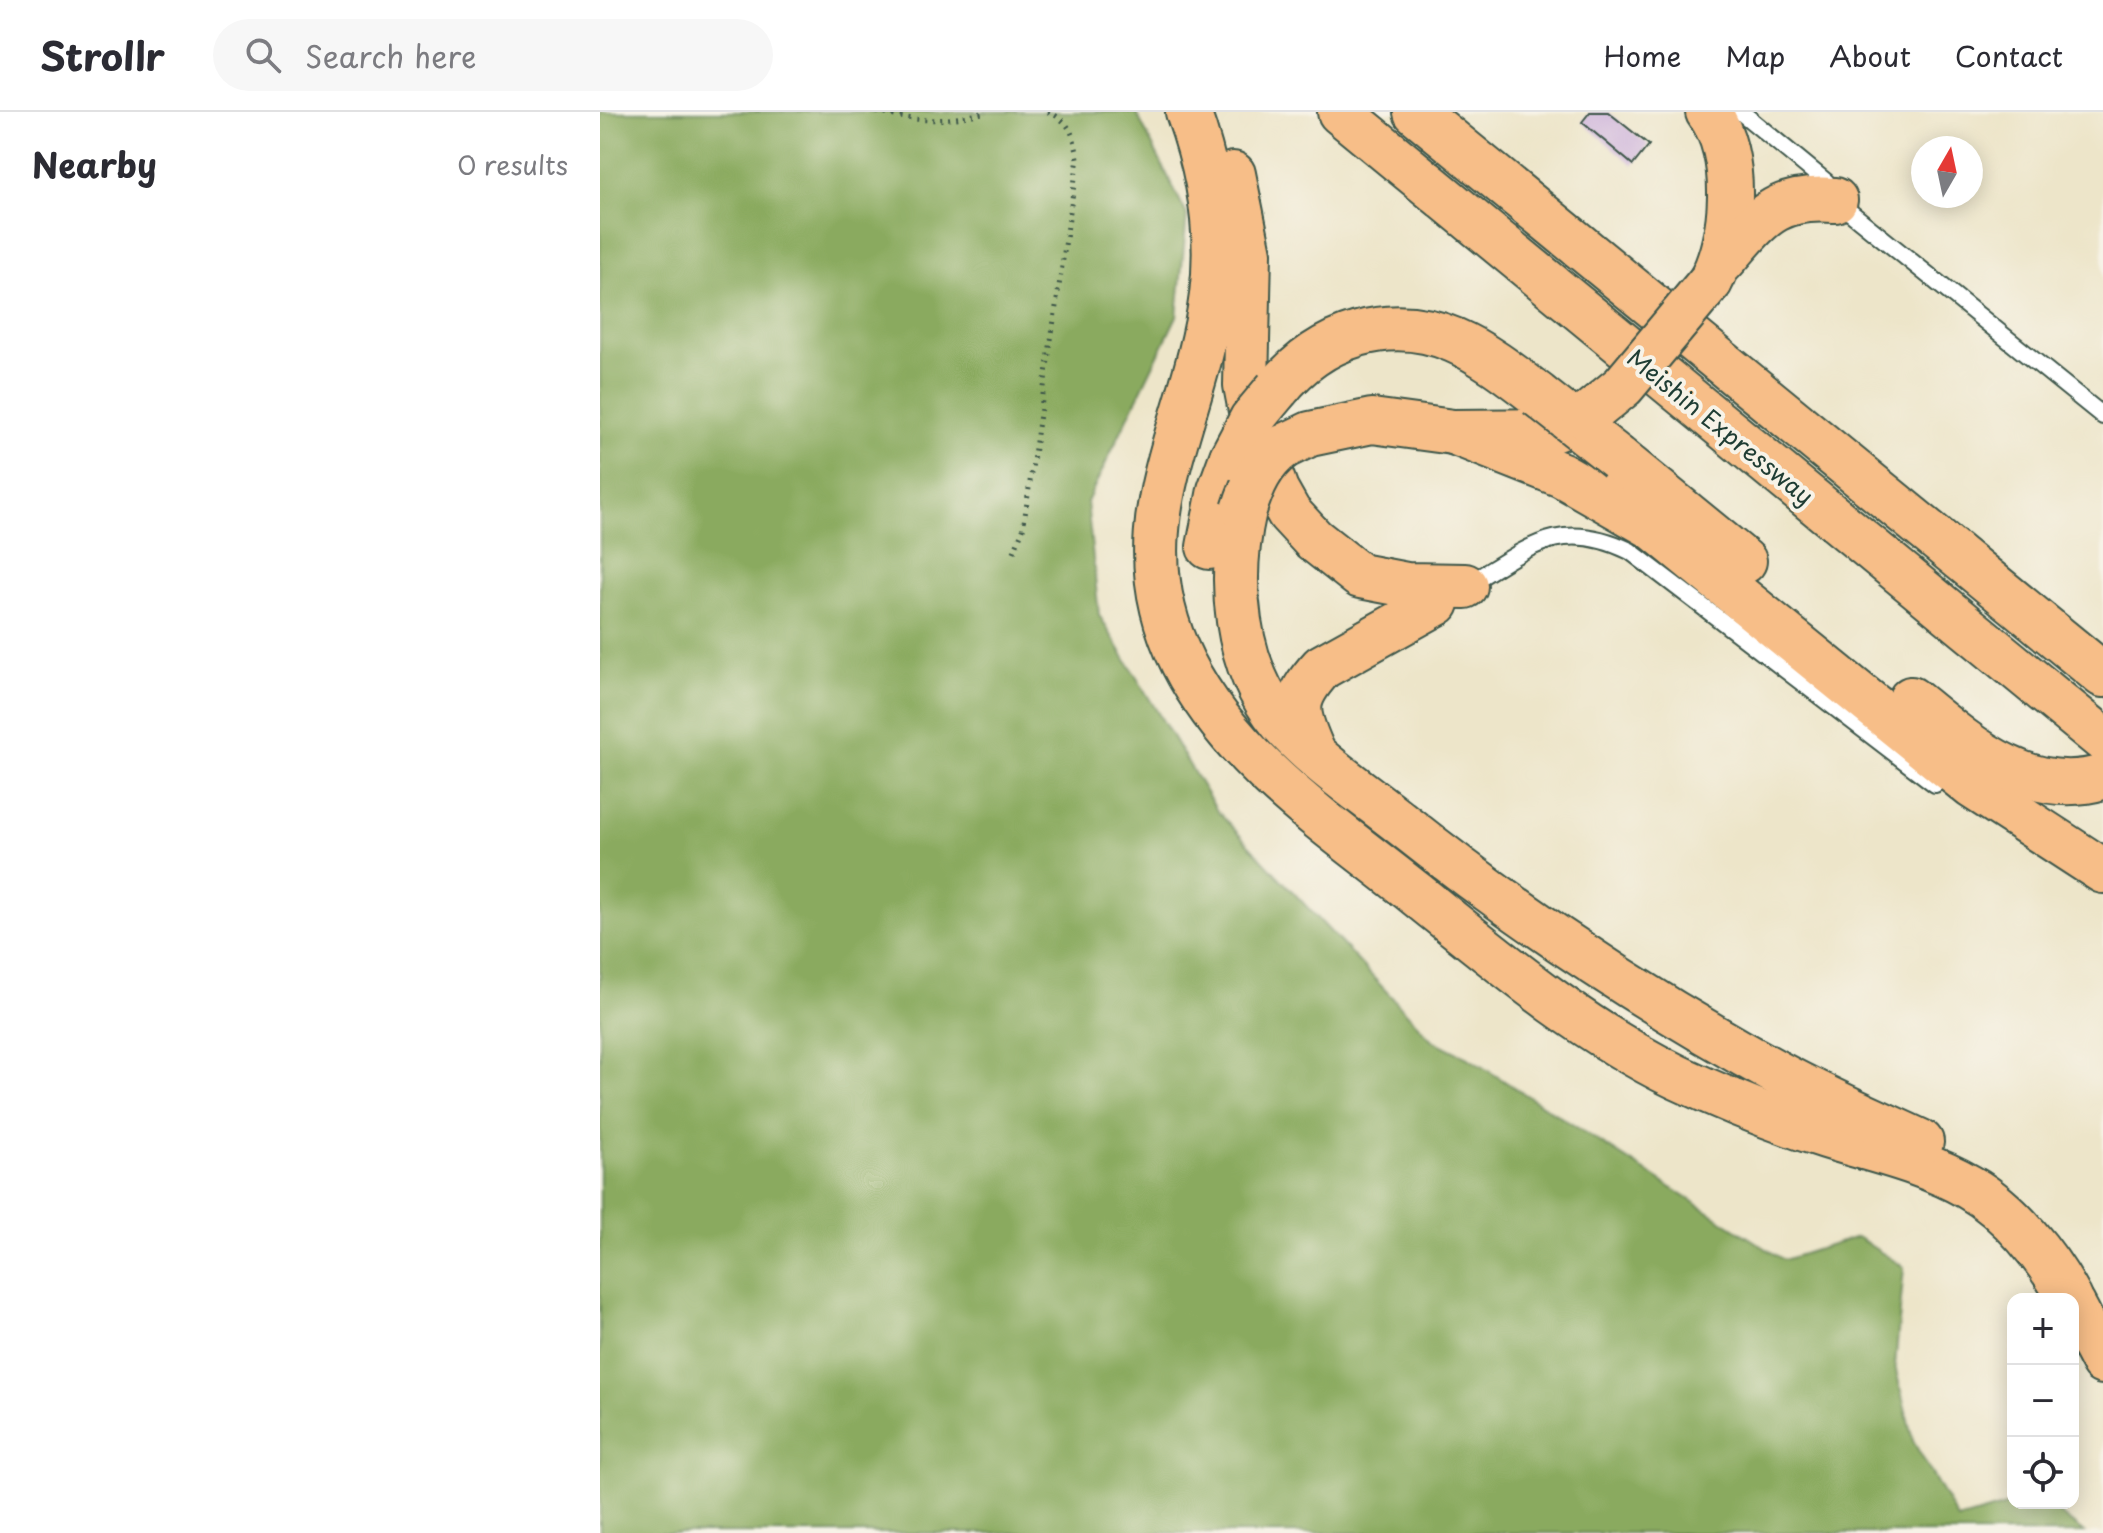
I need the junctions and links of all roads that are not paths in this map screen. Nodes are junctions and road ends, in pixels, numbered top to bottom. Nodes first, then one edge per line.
1 (1188, 112) edge
2 (1209, 112) edge
3 (1340, 112) edge
4 (1416, 112) edge
5 (1708, 112) edge
6 (1741, 112) edge
7 (1835, 200) junction
8 (1715, 272) junction
9 (2103, 416) edge
10 (1453, 432) junction
11 (1451, 594) junction
12 (2103, 675) edge
13 (2103, 739) edge
14 (1313, 753) junction
15 (2103, 777) edge
16 (1292, 794) junction
17 (1952, 797) dead end
18 (2055, 861) dead end
19 (2103, 871) edge
20 (2103, 888) edge
21 (2066, 1293) edge
22 (2103, 1310) edge
23 (2079, 1316) edge
24 (2103, 1362) edge

1 - 16 highway
2 - 11 highway
3 - 13 highway, Meishin Expressway
4 - 12 highway, Meishin Expressway
5 - 8 highway
6 - 7 lane
7 - 8 highway
7 - 9 lane
8 - 10 highway, bridge
10 - 14 highway, bridge
10 - 19 highway
11 - 14 highway
11 - 17 lane
14 - 22 highway
15 - 16 highway, bridge
16 - 21 highway
18 - 20 lane
23 - 24 highway

